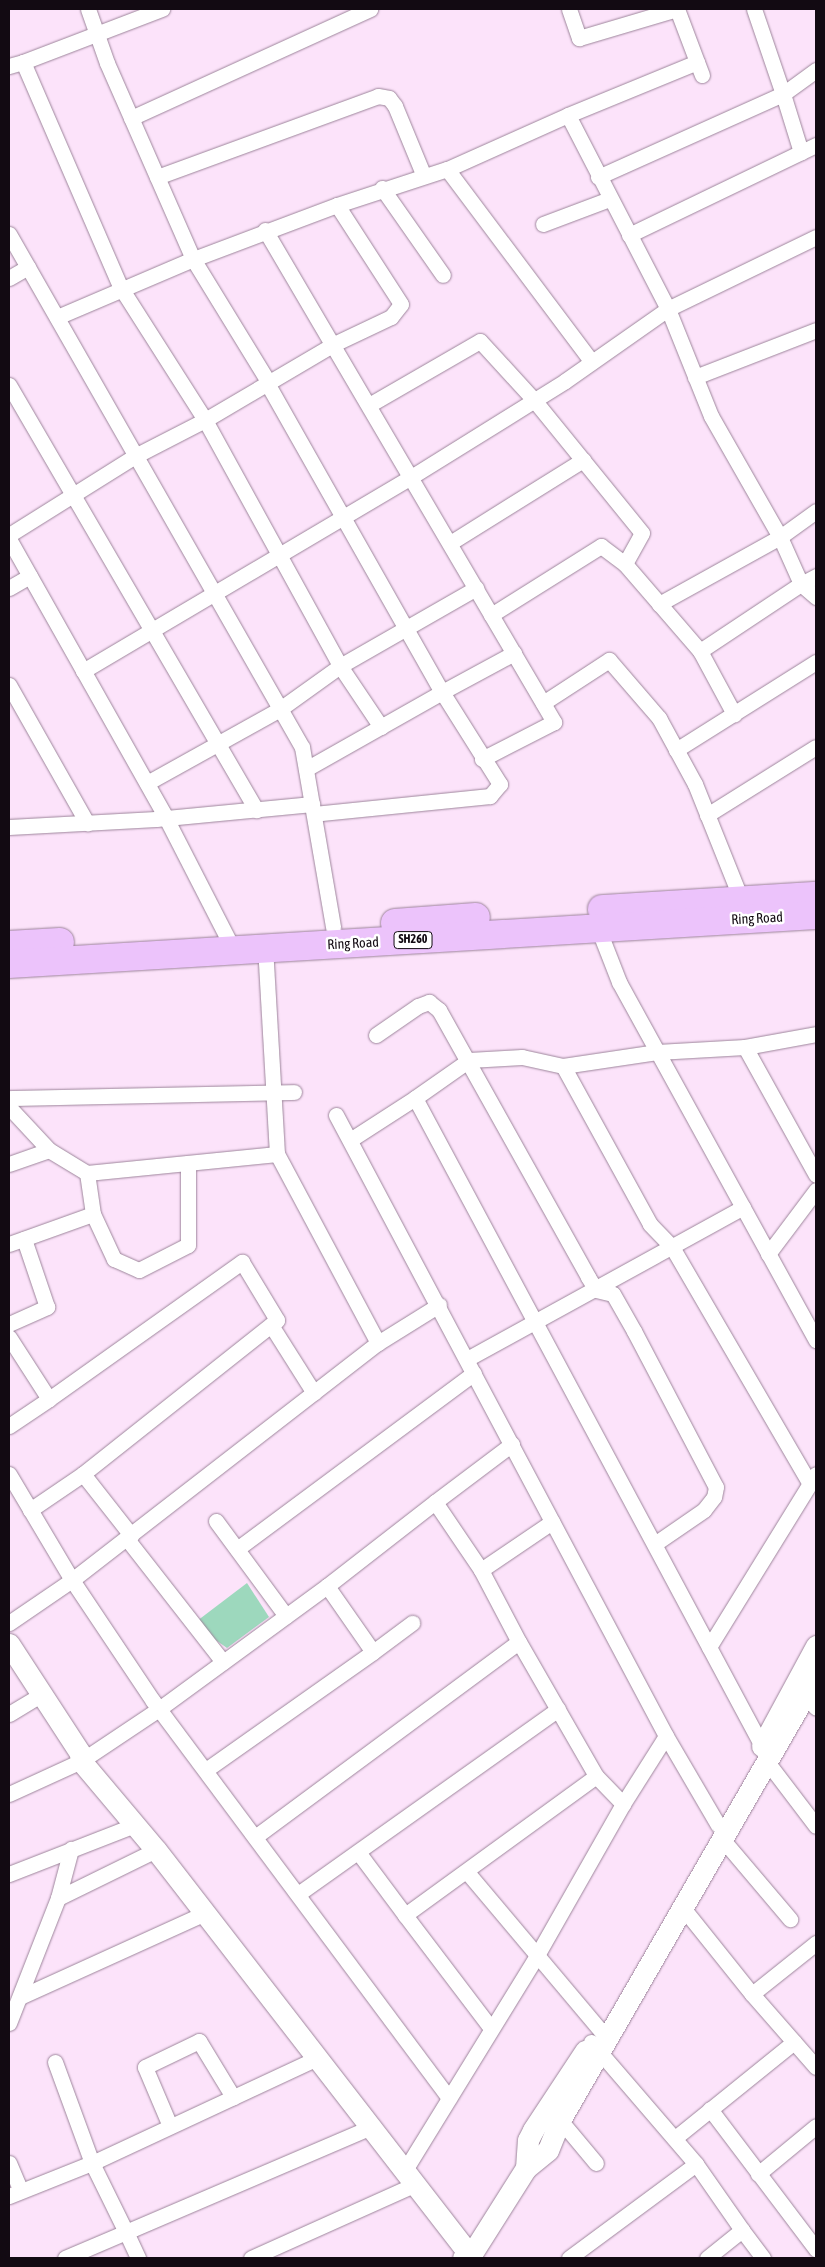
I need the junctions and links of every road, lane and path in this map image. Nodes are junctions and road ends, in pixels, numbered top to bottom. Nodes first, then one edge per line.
1 (88, 9) edge
2 (162, 9) edge
3 (569, 9) edge
4 (677, 9) edge
5 (754, 9) edge
6 (362, 10) edge
7 (96, 33) junction
8 (16, 64) edge
9 (816, 70) edge
10 (783, 94) junction
11 (568, 115) junction
12 (132, 118) junction
13 (816, 145) edge
14 (801, 152) junction
15 (447, 169) junction
16 (424, 174) junction
17 (157, 177) junction
18 (598, 177) junction
19 (382, 188) junction
20 (609, 198) junction
21 (337, 205) junction
22 (543, 224) dead end
23 (265, 230) junction
24 (9, 234) edge
25 (629, 235) junction
26 (816, 237) edge
27 (193, 258) junction
28 (28, 267) junction
29 (443, 275) dead end
30 (9, 278) edge
31 (121, 288) junction
32 (668, 309) junction
33 (57, 318) junction
34 (816, 330) edge
35 (334, 344) junction
36 (592, 362) junction
37 (695, 377) junction
38 (268, 383) junction
39 (9, 385) edge
40 (534, 400) junction
41 (369, 404) junction
42 (205, 420) junction
43 (135, 456) junction
44 (583, 460) junction
45 (411, 477) junction
46 (71, 494) junction
47 (816, 510) edge
48 (342, 518) junction
49 (9, 537) edge
50 (780, 537) junction
51 (450, 544) junction
52 (279, 554) junction
53 (625, 564) junction
54 (30, 576) junction
55 (816, 576) edge
56 (801, 584) junction
57 (9, 588) edge
58 (476, 588) junction
59 (214, 594) junction
60 (816, 596) edge
61 (659, 604) junction
62 (491, 614) junction
63 (405, 629) junction
64 (151, 630) junction
65 (700, 651) junction
66 (514, 653) junction
67 (816, 662) edge
68 (340, 666) junction
69 (83, 670) junction
70 (9, 685) edge
71 (442, 692) junction
72 (543, 703) junction
73 (280, 708) junction
74 (734, 714) junction
75 (381, 727) junction
76 (217, 741) junction
77 (816, 748) edge
78 (676, 750) junction
79 (482, 759) junction
80 (306, 770) junction
81 (146, 783) junction
82 (313, 809) junction
83 (256, 810) junction
84 (707, 815) junction
85 (166, 818) junction
86 (87, 823) junction
87 (9, 827) edge
88 (816, 896) edge
89 (741, 900) junction
90 (816, 915) edge
91 (333, 927) junction
92 (598, 928) junction
93 (230, 941) junction
94 (9, 945) edge
95 (265, 948) junction
96 (9, 964) edge
97 (816, 1034) edge
98 (376, 1035) dead end
99 (745, 1047) junction
100 (657, 1052) junction
101 (469, 1060) junction
102 (563, 1066) junction
103 (271, 1092) junction
104 (294, 1092) dead end
105 (9, 1098) edge
106 (416, 1098) junction
107 (9, 1107) edge
108 (336, 1115) dead end
109 (350, 1140) junction
110 (50, 1150) junction
111 (277, 1154) junction
112 (188, 1163) junction
113 (9, 1164) edge
114 (87, 1173) junction
115 (816, 1175) edge
116 (816, 1190) edge
117 (743, 1207) junction
118 (93, 1214) junction
119 (24, 1239) junction
120 (9, 1244) edge
121 (672, 1247) junction
122 (768, 1254) junction
123 (596, 1290) junction
124 (439, 1305) junction
125 (537, 1322) junction
126 (9, 1324) edge
127 (271, 1325) junction
128 (814, 1331) edge
129 (9, 1337) edge
130 (378, 1343) junction
131 (467, 1359) junction
132 (474, 1373) junction
133 (314, 1393) junction
134 (49, 1399) junction
135 (9, 1426) edge
136 (512, 1444) junction
137 (9, 1474) edge
138 (83, 1474) junction
139 (813, 1479) edge
140 (435, 1502) junction
141 (30, 1510) junction
142 (216, 1521) dead end
143 (552, 1522) junction
144 (129, 1537) junction
145 (656, 1543) junction
146 (237, 1549) junction
147 (481, 1570) junction
148 (72, 1580) junction
149 (327, 1586) junction
150 (286, 1616) junction
151 (9, 1623) edge
152 (412, 1623) dead end
153 (519, 1642) junction
154 (9, 1644) edge
155 (816, 1646) edge
156 (709, 1647) junction
157 (372, 1652) junction
158 (223, 1662) junction
159 (816, 1676) edge
160 (41, 1695) junction
161 (811, 1702) edge
162 (558, 1708) junction
163 (159, 1709) junction
164 (9, 1714) edge
165 (666, 1736) junction
166 (765, 1754) junction
167 (81, 1761) junction
168 (206, 1770) junction
169 (596, 1776) junction
170 (9, 1794) edge
171 (622, 1804) junction
172 (135, 1825) junction
173 (816, 1826) edge
174 (720, 1832) junction
175 (255, 1836) junction
176 (71, 1849) junction
177 (156, 1850) junction
178 (358, 1852) junction
179 (702, 1862) junction
180 (467, 1872) junction
181 (9, 1874) edge
182 (298, 1894) junction
183 (58, 1898) junction
184 (682, 1908) junction
185 (205, 1913) junction
186 (405, 1915) junction
187 (790, 1919) dead end
188 (816, 1943) edge
189 (536, 1957) junction
190 (752, 1994) junction
191 (20, 1997) junction
192 (9, 2023) edge
193 (490, 2027) junction
194 (600, 2040) junction
195 (794, 2042) junction
196 (317, 2058) junction
197 (54, 2062) dead end
198 (816, 2065) edge
199 (233, 2097) junction
200 (449, 2098) junction
201 (710, 2109) junction
202 (553, 2114) junction
203 (170, 2126) junction
204 (816, 2126) edge
205 (371, 2127) junction
206 (675, 2138) junction
207 (9, 2163) edge
208 (92, 2163) junction
209 (596, 2163) dead end
210 (696, 2164) junction
211 (758, 2174) junction
212 (410, 2177) junction
213 (15, 2193) edge
214 (742, 2230) junction
215 (126, 2232) junction
216 (814, 2243) edge
217 (469, 2257) edge
218 (65, 2258) edge
219 (138, 2258) edge
220 (251, 2258) edge
221 (569, 2258) edge
222 (707, 2258) edge
223 (763, 2258) edge

1 - 7 street
2 - 7 street
3 - 4 street
4 - 11 street
5 - 10 street
6 - 12 street
7 - 8 street
7 - 12 street
8 - 31 street
9 - 10 street
10 - 14 street
10 - 18 street
11 - 15 street
11 - 18 street
12 - 17 street
13 - 14 street
14 - 25 street
15 - 16 street
15 - 36 street
16 - 17 street
16 - 19 street
17 - 27 street
18 - 20 street
19 - 21 street
19 - 29 street
20 - 22 street
20 - 25 street
21 - 23 street
21 - 35 street
23 - 27 street
23 - 35 street
24 - 28 street
25 - 32 street
26 - 32 street
27 - 31 street
27 - 38 street
28 - 30 street
28 - 33 street
31 - 33 street
31 - 42 street
32 - 36 street
32 - 37 street
33 - 43 street
34 - 37 street
35 - 38 street
35 - 41 street
36 - 40 street
37 - 50 street
38 - 42 street
38 - 48 street
39 - 46 street
40 - 41 street
40 - 44 street
40 - 45 street
41 - 45 street
42 - 43 street
42 - 52 street
43 - 46 street
43 - 59 street
44 - 51 street
44 - 53 street
45 - 48 street
45 - 51 street
46 - 49 street
46 - 64 street
47 - 50 street
48 - 52 street
48 - 63 street
49 - 54 street
50 - 56 street
50 - 61 street
51 - 58 street
52 - 59 street
52 - 68 street
53 - 61 street
53 - 62 street
54 - 57 street
54 - 69 street
55 - 56 street
56 - 60 street
56 - 65 street
58 - 62 street
58 - 63 street
59 - 64 street
59 - 73 street
61 - 65 street
62 - 66 street
63 - 68 street
63 - 71 street
64 - 69 street
64 - 76 street
65 - 74 street
66 - 71 street
66 - 72 street
67 - 74 street
68 - 73 street
68 - 75 street
69 - 81 street
70 - 86 street
71 - 75 street
71 - 79 street
72 - 78 street
72 - 79 street
73 - 76 street
73 - 80 street
74 - 78 street
75 - 80 street
76 - 81 street
76 - 83 street
77 - 84 street
78 - 84 street
79 - 82 street
80 - 82 street
81 - 85 street
82 - 83 street
82 - 91 street
83 - 85 street
84 - 89 street
85 - 86 street
85 - 93 street
86 - 87 street
88 - 89 highway, Ring Road / SH260
89 - 91 highway, Ring Road / SH260
90 - 92 highway, Ring Road / SH260
91 - 93 highway, Ring Road / SH260
92 - 95 highway, Ring Road / SH260
92 - 100 street
93 - 94 highway, Ring Road / SH260
93 - 95 highway, Ring Road / SH260
93 - 96 highway, Ring Road / SH260
95 - 103 street
97 - 99 street
98 - 101 street
99 - 100 street
99 - 115 street
100 - 102 street
100 - 117 street
101 - 102 street
101 - 106 street
101 - 123 street
102 - 121 street
103 - 104 street
103 - 105 street
103 - 111 street
106 - 109 street
106 - 125 street
107 - 110 street
108 - 109 street
109 - 124 street
110 - 113 street
110 - 114 street
111 - 112 street
111 - 130 street
112 - 114 street
112 - 118 street
114 - 118 street
116 - 122 street
117 - 121 street
117 - 122 street
118 - 119 street
119 - 120 street
119 - 126 street
121 - 123 street
121 - 139 street
122 - 128 street
123 - 125 street
123 - 145 street
124 - 130 street
124 - 131 street
125 - 131 street
125 - 145 street
127 - 133 street
127 - 134 street
127 - 138 street
129 - 134 street
130 - 133 street
131 - 132 street
132 - 136 street
132 - 146 street
133 - 144 street
134 - 135 street
136 - 140 street
136 - 143 street
137 - 141 street
138 - 141 street
138 - 144 street
139 - 156 street
140 - 147 street
140 - 149 street
141 - 148 street
142 - 146 street
143 - 147 street
143 - 165 street
144 - 148 street
144 - 158 street
145 - 156 street
146 - 150 street
147 - 153 street
148 - 151 street
148 - 163 street
149 - 150 street
149 - 157 street
150 - 158 street
152 - 157 street
153 - 162 street
153 - 175 street
154 - 160 street
155 - 166 street
156 - 166 street
157 - 168 street
158 - 163 street
159 - 161 street
160 - 164 street
160 - 167 street
161 - 166 street
162 - 169 street
162 - 178 street
163 - 167 street
163 - 168 street
165 - 171 street
165 - 174 street
166 - 173 street
166 - 174 street
167 - 170 street
167 - 172 street
168 - 175 street
169 - 171 street
169 - 180 street
171 - 189 street
172 - 176 street
172 - 177 street
174 - 179 street
174 - 187 street
175 - 182 street
176 - 181 street
176 - 183 street
177 - 183 street
177 - 185 street
178 - 182 street
178 - 186 street
179 - 184 street
179 - 194 street
180 - 186 street
180 - 189 street
182 - 200 street
183 - 191 street
184 - 190 street
184 - 194 street
185 - 191 street
185 - 196 street
186 - 193 street
188 - 190 street
189 - 193 street
189 - 194 street
190 - 195 street
191 - 192 street
193 - 200 street
194 - 202 street
194 - 206 street
195 - 198 street
195 - 201 street
196 - 199 street
196 - 205 street
197 - 208 street
199 - 203 street
199 - 203 street
200 - 212 street
201 - 206 street
201 - 211 street
202 - 209 street
202 - 217 street
203 - 208 street
204 - 211 street
205 - 212 street
205 - 215 street
206 - 210 street
207 - 213 street
208 - 213 street
208 - 215 street
210 - 214 street
210 - 221 street
211 - 216 street
212 - 217 street
212 - 220 street
214 - 222 street
214 - 223 street
215 - 218 street
215 - 219 street

